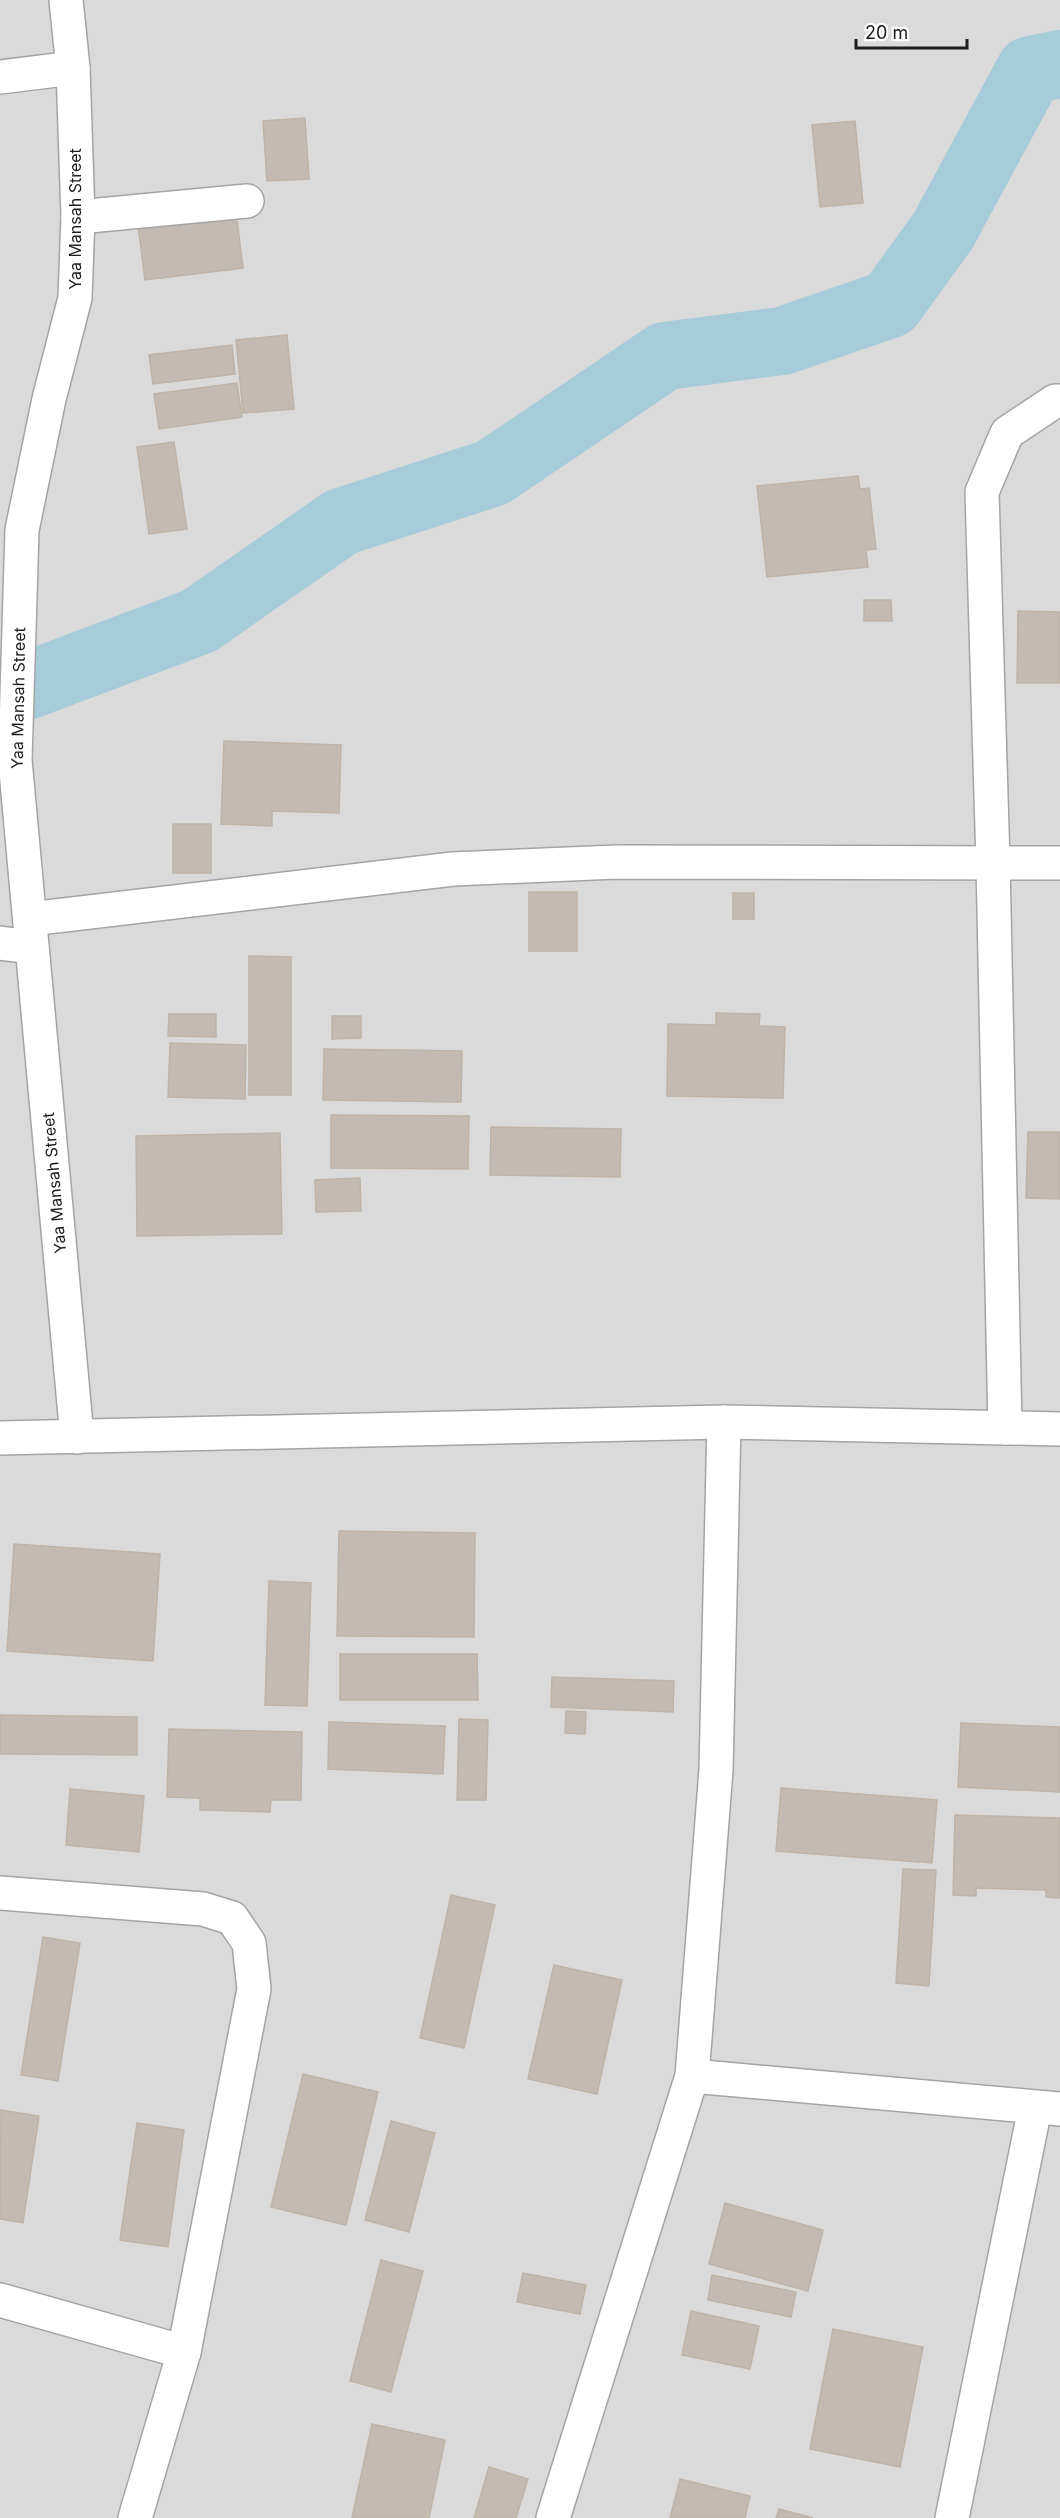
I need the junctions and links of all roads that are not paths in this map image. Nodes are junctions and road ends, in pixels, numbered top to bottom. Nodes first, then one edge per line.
1 (66, 0) edge
2 (73, 68) junction
3 (0, 77) edge
4 (246, 201) dead end
5 (78, 217) junction
6 (1060, 401) edge
7 (11, 532) edge
8 (993, 863) junction
9 (1060, 863) edge
10 (31, 933) junction
11 (0, 943) edge
12 (724, 1422) junction
13 (1005, 1428) junction
14 (1060, 1430) edge
15 (77, 1437) junction
16 (0, 1438) edge
17 (0, 1893) edge
18 (692, 2076) junction
19 (1048, 2108) edge
20 (0, 2300) edge
21 (184, 2352) junction
22 (135, 2518) edge
23 (553, 2518) edge
24 (952, 2518) edge

1 - 2 street, Yaa Mansah Street
2 - 3 street
2 - 5 street, Yaa Mansah Street
4 - 5 street
5 - 7 street, Yaa Mansah Street
6 - 8 street
7 - 10 street, Yaa Mansah Street
8 - 9 street
8 - 10 street
8 - 13 street
10 - 11 street
10 - 15 street, Yaa Mansah Street
12 - 13 street
12 - 15 street
12 - 18 street
13 - 14 street
15 - 16 street
17 - 21 street
18 - 19 street
18 - 23 street
19 - 24 street
20 - 21 street
21 - 22 street

